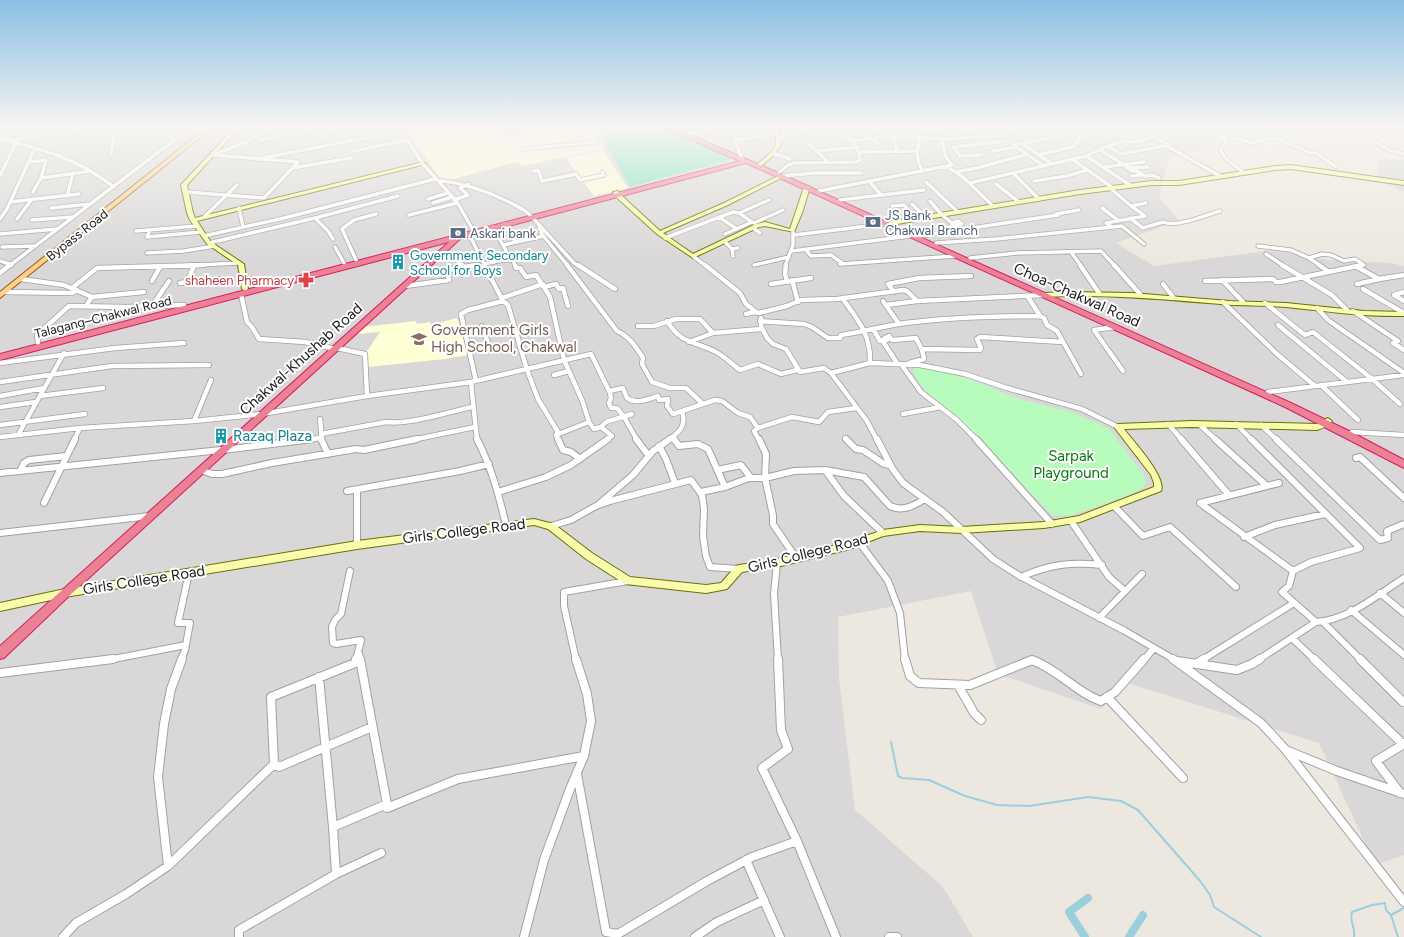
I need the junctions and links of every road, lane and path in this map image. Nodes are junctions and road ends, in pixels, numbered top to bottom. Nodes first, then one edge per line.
1 (24, 172) edge
2 (43, 172) edge
3 (85, 172) edge
4 (93, 172) edge
5 (134, 172) edge
6 (156, 172) edge
7 (197, 172) edge
8 (289, 172) edge
9 (391, 172) edge
10 (430, 172) edge
11 (539, 172) edge
12 (602, 172) dead end
13 (694, 172) edge
14 (695, 172) edge
15 (771, 172) edge
16 (782, 172) edge
17 (914, 172) edge
18 (955, 172) edge
19 (1023, 172) edge
20 (1081, 172) edge
21 (1089, 172) edge
22 (1111, 172) edge
23 (1132, 172) edge
24 (1137, 172) edge
25 (1137, 172) edge
26 (1212, 172) edge
27 (1243, 172) edge
28 (1324, 172) edge
29 (73, 173) junction
30 (862, 173) dead end
31 (1014, 174) junction
32 (779, 175) junction
33 (1132, 176) dead end
34 (1220, 176) junction
35 (1146, 177) dead end
36 (41, 178) junction
37 (436, 179) junction
38 (869, 181) junction
39 (1034, 181) dead end
40 (926, 182) dead end
41 (1152, 182) junction
42 (970, 183) junction
43 (1404, 183) edge
44 (468, 184) junction
45 (996, 184) dead end
46 (237, 185) dead end
47 (1130, 185) junction
48 (114, 187) junction
49 (1111, 188) junction
50 (813, 189) junction
51 (924, 190) dead end
52 (33, 192) dead end
53 (186, 192) junction
54 (448, 193) junction
55 (79, 194) dead end
56 (616, 194) junction
57 (225, 195) junction
58 (881, 195) junction
59 (66, 196) junction
60 (398, 196) dead end
61 (1039, 198) junction
62 (32, 199) junction
63 (428, 199) dead end
64 (455, 200) junction
65 (769, 200) dead end
66 (840, 200) junction
67 (930, 201) dead end
68 (10, 202) junction
69 (1019, 202) junction
70 (433, 203) dead end
71 (1146, 203) dead end
72 (90, 204) junction
73 (912, 204) dead end
74 (892, 206) dead end
75 (993, 206) junction
76 (1131, 206) junction
77 (51, 208) dead end
78 (239, 208) junction
79 (1102, 208) dead end
80 (783, 210) dead end
81 (1079, 210) dead end
82 (1220, 211) dead end
83 (958, 212) junction
84 (739, 213) junction
85 (376, 214) dead end
86 (942, 215) junction
87 (408, 216) dead end
88 (531, 216) junction
89 (73, 217) junction
90 (204, 217) junction
91 (719, 217) junction
92 (315, 218) junction
93 (926, 218) junction
94 (1130, 218) junction
95 (0, 219) edge
96 (17, 219) dead end
97 (916, 219) junction
98 (32, 220) dead end
99 (193, 220) junction
100 (1119, 221) junction
101 (888, 223) junction
102 (504, 224) junction
103 (752, 225) junction
104 (197, 226) junction
105 (244, 227) junction
106 (493, 227) junction
107 (541, 228) junction
108 (1113, 228) junction
109 (57, 229) junction
110 (737, 229) junction
111 (150, 230) junction
112 (136, 231) dead end
113 (955, 231) junction
114 (466, 233) junction
115 (760, 233) dead end
116 (793, 233) junction
117 (0, 234) edge
118 (202, 234) junction
119 (659, 234) junction
120 (725, 234) dead end
121 (544, 236) junction
122 (910, 236) junction
123 (920, 236) junction
124 (665, 238) junction
125 (333, 239) dead end
126 (515, 241) junction
127 (725, 242) junction
128 (936, 243) junction
129 (1144, 244) dead end
130 (211, 245) junction
131 (503, 245) junction
132 (36, 246) junction
133 (1258, 246) dead end
134 (2, 247) dead end
135 (335, 247) dead end
136 (738, 248) dead end
137 (732, 249) junction
138 (805, 249) junction
139 (401, 250) junction
140 (792, 251) junction
141 (1071, 252) junction
142 (147, 253) dead end
143 (440, 254) junction
144 (1266, 254) dead end
145 (693, 256) junction
146 (733, 256) dead end
147 (955, 256) junction
148 (789, 257) junction
149 (970, 258) junction
150 (1309, 258) junction
151 (356, 260) junction
152 (505, 260) junction
153 (0, 261) edge
154 (238, 263) junction
155 (344, 263) junction
156 (12, 265) junction
157 (754, 265) dead end
158 (194, 266) junction
159 (485, 266) junction
160 (1357, 266) junction
161 (160, 267) junction
162 (464, 267) junction
163 (446, 270) junction
164 (1329, 272) junction
165 (0, 273) edge
166 (419, 273) junction
167 (1404, 275) edge
168 (971, 276) dead end
169 (811, 278) dead end
170 (1301, 278) junction
171 (22, 279) junction
172 (1379, 279) junction
173 (224, 280) dead end
174 (790, 280) junction
175 (1222, 280) junction
176 (152, 281) dead end
177 (169, 281) dead end
178 (1205, 281) dead end
179 (187, 282) junction
180 (180, 283) dead end
181 (771, 284) dead end
182 (1163, 284) dead end
183 (1357, 284) dead end
184 (544, 285) junction
185 (405, 286) junction
186 (72, 288) junction
187 (615, 289) dead end
188 (1364, 289) dead end
189 (77, 290) junction
190 (144, 292) dead end
191 (243, 292) junction
192 (894, 292) junction
193 (1404, 292) edge
194 (1099, 293) junction
195 (3, 294) edge
196 (1140, 294) junction
197 (1048, 295) junction
198 (1028, 296) junction
199 (92, 297) junction
200 (1173, 297) junction
201 (842, 298) junction
202 (502, 299) junction
203 (917, 301) junction
204 (1404, 301) edge
205 (798, 302) junction
206 (1223, 302) junction
207 (1243, 302) junction
208 (1265, 304) junction
209 (184, 305) junction
210 (86, 306) junction
211 (152, 306) junction
212 (568, 306) dead end
213 (1317, 308) junction
214 (1350, 311) junction
215 (758, 312) junction
216 (746, 314) dead end
217 (1404, 314) edge
218 (1040, 316) junction
219 (760, 320) junction
220 (667, 321) junction
221 (899, 324) junction
222 (1278, 325) dead end
223 (482, 326) dead end
224 (638, 326) dead end
225 (1115, 327) junction
226 (761, 329) junction
227 (873, 329) junction
228 (865, 331) junction
229 (713, 332) junction
230 (881, 341) junction
231 (184, 342) dead end
232 (690, 342) junction
233 (869, 342) junction
234 (1063, 342) junction
235 (38, 343) junction
236 (336, 348) junction
237 (922, 350) junction
238 (1404, 350) edge
239 (491, 351) dead end
240 (0, 352) edge
241 (64, 353) junction
242 (0, 357) edge
243 (564, 360) junction
244 (0, 363) edge
245 (870, 363) junction
246 (902, 364) junction
247 (209, 365) dead end
248 (527, 370) junction
249 (797, 370) junction
250 (569, 371) junction
251 (1123, 371) dead end
252 (831, 373) junction
253 (52, 374) junction
254 (1081, 374) dead end
255 (1404, 374) edge
256 (554, 375) dead end
257 (1371, 378) junction
258 (212, 380) dead end
259 (0, 382) edge
260 (474, 382) junction
261 (1347, 382) junction
262 (1318, 386) junction
263 (44, 388) junction
264 (103, 388) dead end
265 (609, 391) junction
266 (1268, 392) junction
267 (0, 396) edge
268 (40, 396) junction
269 (367, 396) junction
270 (36, 402) junction
271 (703, 404) junction
272 (1400, 404) dead end
273 (0, 407) edge
274 (472, 407) junction
275 (941, 407) junction
276 (856, 408) junction
277 (682, 411) junction
278 (84, 414) dead end
279 (262, 414) junction
280 (632, 414) dead end
281 (903, 414) dead end
282 (624, 417) junction
283 (320, 419) dead end
284 (1358, 420) dead end
285 (194, 421) junction
286 (25, 422) junction
287 (589, 422) junction
288 (1327, 422) junction
289 (1168, 424) junction
290 (1199, 424) junction
291 (1236, 424) junction
292 (0, 425) edge
293 (1261, 425) junction
294 (475, 427) junction
295 (601, 427) junction
296 (1118, 427) junction
297 (80, 428) junction
298 (758, 428) junction
299 (1352, 432) junction
300 (556, 435) junction
301 (1404, 435) edge
302 (18, 436) junction
303 (321, 436) junction
304 (0, 437) edge
305 (672, 437) junction
306 (845, 438) dead end
307 (659, 446) junction
308 (222, 450) junction
309 (328, 454) junction
310 (66, 456) junction
311 (648, 456) junction
312 (1356, 458) dead end
313 (580, 459) junction
314 (1404, 459) edge
315 (489, 464) junction
316 (1404, 464) edge
317 (890, 465) junction
318 (62, 466) junction
319 (201, 470) junction
320 (717, 470) junction
321 (825, 470) junction
322 (20, 471) junction
323 (0, 473) edge
324 (751, 478) junction
325 (765, 478) junction
326 (675, 483) junction
327 (1279, 483) dead end
328 (1267, 486) junction
329 (724, 487) junction
330 (358, 490) junction
331 (348, 491) dead end
332 (498, 492) junction
333 (701, 492) junction
334 (1228, 495) junction
335 (1404, 498) edge
336 (925, 499) junction
337 (44, 503) dead end
338 (597, 505) junction
339 (1114, 506) junction
340 (1325, 514) junction
341 (151, 516) junction
342 (1071, 521) junction
343 (1052, 524) junction
344 (1404, 524) edge
345 (506, 526) junction
346 (551, 526) junction
347 (960, 530) junction
348 (0, 533) edge
349 (883, 533) junction
350 (1244, 536) junction
351 (859, 542) junction
352 (357, 545) junction
353 (796, 558) junction
354 (777, 563) junction
355 (1102, 565) junction
356 (739, 569) junction
357 (350, 571) dead end
358 (1293, 571) junction
359 (189, 573) junction
360 (1142, 574) dead end
361 (1021, 577) junction
362 (1404, 578) edge
363 (628, 581) junction
364 (1236, 587) dead end
365 (1125, 591) junction
366 (65, 592) junction
367 (1380, 592) junction
368 (1294, 603) junction
369 (0, 607) edge
370 (1351, 610) junction
371 (1404, 613) edge
372 (1099, 618) junction
373 (1316, 622) junction
374 (1324, 623) junction
375 (1292, 638) junction
376 (186, 645) junction
377 (1154, 648) junction
378 (358, 650) junction
379 (0, 654) edge
380 (1404, 656) edge
381 (1175, 660) junction
382 (1196, 664) junction
383 (0, 673) edge
384 (319, 677) junction
385 (958, 685) junction
386 (1107, 697) junction
387 (1403, 702) dead end
388 (981, 720) dead end
389 (372, 727) junction
390 (1404, 744) edge
391 (326, 747) junction
392 (1285, 750) junction
393 (584, 756) junction
394 (274, 764) junction
395 (576, 774) junction
396 (1183, 778) dead end
397 (1402, 794) edge
398 (387, 804) junction
399 (333, 827) junction
400 (797, 841) junction
401 (381, 853) dead end
402 (746, 860) junction
403 (168, 866) junction
404 (336, 874) junction
405 (764, 900) junction
406 (1404, 902) edge
407 (606, 935) edge
408 (63, 937) edge
409 (239, 937) edge
410 (524, 937) edge
411 (695, 937) edge
412 (780, 937) edge
413 (836, 937) edge
414 (889, 937) edge
415 (897, 937) edge

1 - 68 street
2 - 36 street
3 - 29 street
4 - 48 street
5 - 48 street
6 - 171 main road, Bypass Road
7 - 53 street
8 - 57 street
9 - 78 street
10 - 37 street
11 - 12 street
13 - 56 highway, Talagang–Chakwal Road
14 - 56 highway, Talagang–Chakwal Road
15 - 32 highway, Choa-Chakwal Road
16 - 32 street
17 - 38 street
18 - 42 street
19 - 31 street
20 - 39 street
21 - 49 street
22 - 47 street
23 - 33 street
24 - 35 street
25 - 41 street
26 - 34 street
27 - 34 street
28 - 43 street
29 - 36 street
29 - 59 street
30 - 32 street
31 - 42 street
31 - 61 street
32 - 50 highway, Choa-Chakwal Road
32 - 119 street
34 - 41 street
36 - 52 street
37 - 44 street
37 - 54 street
37 - 105 street
38 - 50 street
38 - 58 street
40 - 83 street
41 - 47 street
42 - 75 street
44 - 64 street
44 - 88 street
45 - 69 street
46 - 57 street
47 - 49 street
48 - 72 street
49 - 61 street
49 - 76 street
50 - 66 highway
50 - 101 highway, Choa-Chakwal Road
50 - 116 street
51 - 58 street
53 - 57 street
53 - 99 street
54 - 63 street
54 - 64 street
55 - 59 street
56 - 88 highway, Talagang–Chakwal Road
56 - 119 street
57 - 90 street
58 - 66 street
59 - 62 street
60 - 92 street
61 - 69 street
62 - 68 street
62 - 96 street
64 - 70 street
64 - 87 street
64 - 114 street
65 - 84 street
66 - 101 highway
67 - 86 street
68 - 95 street
69 - 75 street
71 - 76 street
72 - 77 street
72 - 89 street
73 - 93 street
74 - 97 street
75 - 83 street
76 - 94 street
78 - 90 street
78 - 105 street
79 - 100 street
80 - 103 street
81 - 113 street
82 - 94 street
83 - 86 street
84 - 91 street
84 - 103 street
85 - 151 street
86 - 93 street
86 - 113 street
88 - 102 highway, Talagang–Chakwal Road
88 - 107 street
88 - 114 highway, Talagang–Chakwal Road
89 - 98 street
89 - 109 street
90 - 99 street
91 - 110 street
91 - 124 street
92 - 125 street
92 - 130 street
93 - 97 street
94 - 100 street
97 - 101 street
99 - 104 street
100 - 108 street
101 - 116 street
101 - 122 highway, Choa-Chakwal Road
101 - 123 highway
102 - 106 highway, Talagang–Chakwal Road
102 - 126 street
103 - 110 street
103 - 115 street
103 - 116 street
103 - 127 street
104 - 111 street
104 - 118 street
105 - 118 street
106 - 114 highway, Talagang–Chakwal Road
106 - 131 street
107 - 121 street
107 - 187 street
108 - 128 street
108 - 129 street
109 - 117 street
109 - 132 street
110 - 120 street
111 - 112 street
111 - 118 street
113 - 123 street
114 - 139 highway, Talagang–Chakwal Road
114 - 143 highway, Chakwal-Khushab Road
114 - 159 street
116 - 140 street
118 - 130 street
119 - 124 street
121 - 126 street
121 - 271 street
122 - 138 street
122 - 147 highway, Choa-Chakwal Road
123 - 128 highway
124 - 145 street
126 - 131 street
127 - 137 street
127 - 145 street
128 - 149 highway
130 - 142 street
130 - 154 street
131 - 152 street
132 - 134 street
132 - 156 street
133 - 150 street
135 - 155 street
136 - 137 street
137 - 146 street
138 - 140 street
138 - 147 street
139 - 151 highway, Talagang–Chakwal Road
139 - 191 highway, Talagang–Chakwal Road
140 - 148 street
141 - 149 street
141 - 194 street
141 - 196 street
143 - 162 street
143 - 166 highway, Chakwal-Khushab Road
144 - 170 street
145 - 215 street
147 - 197 highway, Choa-Chakwal Road
148 - 157 street
148 - 174 street
149 - 197 highway
150 - 160 street
150 - 164 street
151 - 155 highway, Talagang–Chakwal Road
152 - 159 street
152 - 184 street
153 - 156 street
154 - 158 street
154 - 191 street
155 - 191 highway, Talagang–Chakwal Road
156 - 165 street
158 - 161 street
158 - 179 street
159 - 162 street
159 - 202 street
160 - 164 street
160 - 172 street
161 - 176 street
161 - 186 street
162 - 163 street
163 - 166 street
163 - 185 street
164 - 170 street
166 - 185 highway, Chakwal-Khushab Road
167 - 172 street
168 - 192 street
169 - 174 street
170 - 175 street
170 - 214 street
171 - 186 street
171 - 195 main road, Bypass Road
172 - 183 street
173 - 179 street
174 - 181 street
174 - 205 street
175 - 178 street
175 - 207 street
177 - 211 street
179 - 180 street
182 - 200 street
184 - 202 street
184 - 212 street
184 - 243 street
185 - 236 highway, Chakwal-Khushab Road
186 - 189 street
188 - 217 street
189 - 195 street
189 - 199 street
190 - 199 street
191 - 209 highway, Talagang–Chakwal Road
191 - 236 street
191 - 242 highway, Talagang–Chakwal Road
192 - 201 street
192 - 203 street
193 - 204 street
194 - 196 street
194 - 197 street
196 - 200 street
197 - 198 street
197 - 225 highway, Choa-Chakwal Road
197 - 266 highway
198 - 203 street
198 - 218 street
199 - 210 street
200 - 206 street
201 - 205 street
201 - 228 street
202 - 248 street
202 - 260 street
203 - 221 street
205 - 215 street
206 - 207 street
206 - 262 street
207 - 208 street
208 - 213 street
208 - 257 street
209 - 211 street
209 - 235 highway, Talagang–Chakwal Road
210 - 211 street
210 - 235 street
213 - 214 street
213 - 255 street
214 - 217 street
214 - 238 street
215 - 216 street
215 - 219 street
218 - 221 street
218 - 234 street
219 - 226 street
219 - 228 street
220 - 224 street
220 - 229 street
220 - 232 street
221 - 227 street
222 - 261 street
223 - 239 street
225 - 251 street
225 - 288 highway, Choa-Chakwal Road
226 - 229 street
226 - 249 street
227 - 228 street
227 - 230 street
228 - 233 street
229 - 232 street
230 - 233 street
230 - 237 street
230 - 246 street
231 - 241 street
232 - 249 street
233 - 245 street
234 - 237 street
234 - 254 street
235 - 240 highway, Talagang–Chakwal Road
236 - 269 street
236 - 279 highway, Chakwal-Khushab Road
237 - 246 street
241 - 244 street
241 - 253 street
243 - 248 street
243 - 250 street
243 - 265 street
245 - 246 street
245 - 252 street
246 - 275 street
246 - 296 street
247 - 253 street
248 - 260 street
248 - 300 street
249 - 252 street
250 - 256 street
250 - 287 street
252 - 276 street
253 - 259 street
253 - 263 street
255 - 257 street
257 - 261 street
257 - 272 street
258 - 285 street
260 - 269 street
260 - 274 street
261 - 262 street
262 - 266 street
262 - 284 street
263 - 267 street
263 - 268 street
264 - 268 street
265 - 277 street
265 - 282 street
266 - 288 highway
268 - 270 street
269 - 279 street
270 - 273 street
270 - 286 street
271 - 277 street
271 - 298 street
274 - 294 street
274 - 303 street
275 - 281 street
275 - 343 street
276 - 298 street
276 - 317 street
277 - 305 street
278 - 286 street
279 - 285 street
279 - 308 highway, Chakwal-Khushab Road
280 - 282 street
282 - 295 street
282 - 311 street
283 - 303 street
285 - 297 street
286 - 292 street
286 - 302 street
287 - 295 street
287 - 300 street
288 - 293 street
288 - 299 highway
288 - 316 highway, Choa-Chakwal Road
289 - 290 street
289 - 296 street
289 - 334 street
290 - 291 street
290 - 328 street
291 - 293 street
291 - 340 street
293 - 344 street
294 - 309 street
294 - 315 street
295 - 313 street
296 - 339 street, Girls College Road
297 - 302 street
297 - 310 street
298 - 325 street
299 - 301 street
299 - 314 highway
300 - 313 street
302 - 304 street
303 - 308 street
303 - 309 street
305 - 307 street
305 - 320 street
306 - 317 street
307 - 311 street
307 - 326 street
308 - 318 street
308 - 319 highway, Chakwal-Khushab Road
309 - 319 street
310 - 318 street
310 - 322 street
311 - 338 street
312 - 335 street
313 - 332 street
315 - 330 street
315 - 332 street
317 - 336 street
318 - 322 street
318 - 337 street
319 - 341 highway, Chakwal-Khushab Road
320 - 324 street
320 - 329 street
321 - 325 street
321 - 336 street
321 - 349 street
322 - 323 street
324 - 325 street
324 - 329 street
325 - 353 street
326 - 333 street
326 - 338 street
327 - 328 street
328 - 334 street
329 - 333 street
330 - 331 street
330 - 352 street
332 - 345 street
333 - 356 street
334 - 350 street
336 - 347 street
338 - 346 street
339 - 342 street, Girls College Road
339 - 364 street
340 - 350 street
340 - 358 street
341 - 348 street
341 - 366 highway, Chakwal-Khushab Road
342 - 343 street, Girls College Road
342 - 355 street
343 - 347 street, Girls College Road
345 - 346 street, Girls College Road
345 - 352 street, Girls College Road
346 - 363 street, Girls College Road
347 - 349 street, Girls College Road
347 - 361 street
349 - 351 street, Girls College Road
350 - 358 street
351 - 353 street, Girls College Road
351 - 385 street
352 - 359 street, Girls College Road
353 - 354 street, Girls College Road
354 - 356 street, Girls College Road
354 - 400 street
355 - 361 street
355 - 365 street
356 - 363 street, Girls College Road
357 - 378 street
358 - 368 street
359 - 366 street, Girls College Road
359 - 376 street
360 - 365 street
361 - 372 street
362 - 367 street
363 - 393 street
365 - 372 street
366 - 369 street, Girls College Road
366 - 379 highway, Chakwal-Khushab Road
367 - 370 street
367 - 371 street
368 - 373 street
368 - 382 street
370 - 374 street
370 - 380 street
372 - 377 street
373 - 374 street
373 - 375 street
374 - 387 street
375 - 382 street
375 - 390 street
376 - 383 street
376 - 403 street
377 - 381 street
377 - 386 street
378 - 384 street
378 - 389 street
381 - 382 street
381 - 392 street
384 - 391 street
384 - 394 street
385 - 386 street
385 - 388 street
386 - 396 street
389 - 391 street
389 - 398 street
390 - 397 street
391 - 394 street
391 - 399 street
392 - 397 street
392 - 406 street
393 - 395 street
393 - 398 street
394 - 403 street
395 - 407 street
395 - 410 street
398 - 399 street
399 - 404 street
400 - 402 street
400 - 413 street
401 - 404 street
402 - 405 street
402 - 407 street
403 - 408 street
404 - 409 street
405 - 411 street
405 - 412 street
414 - 415 street

